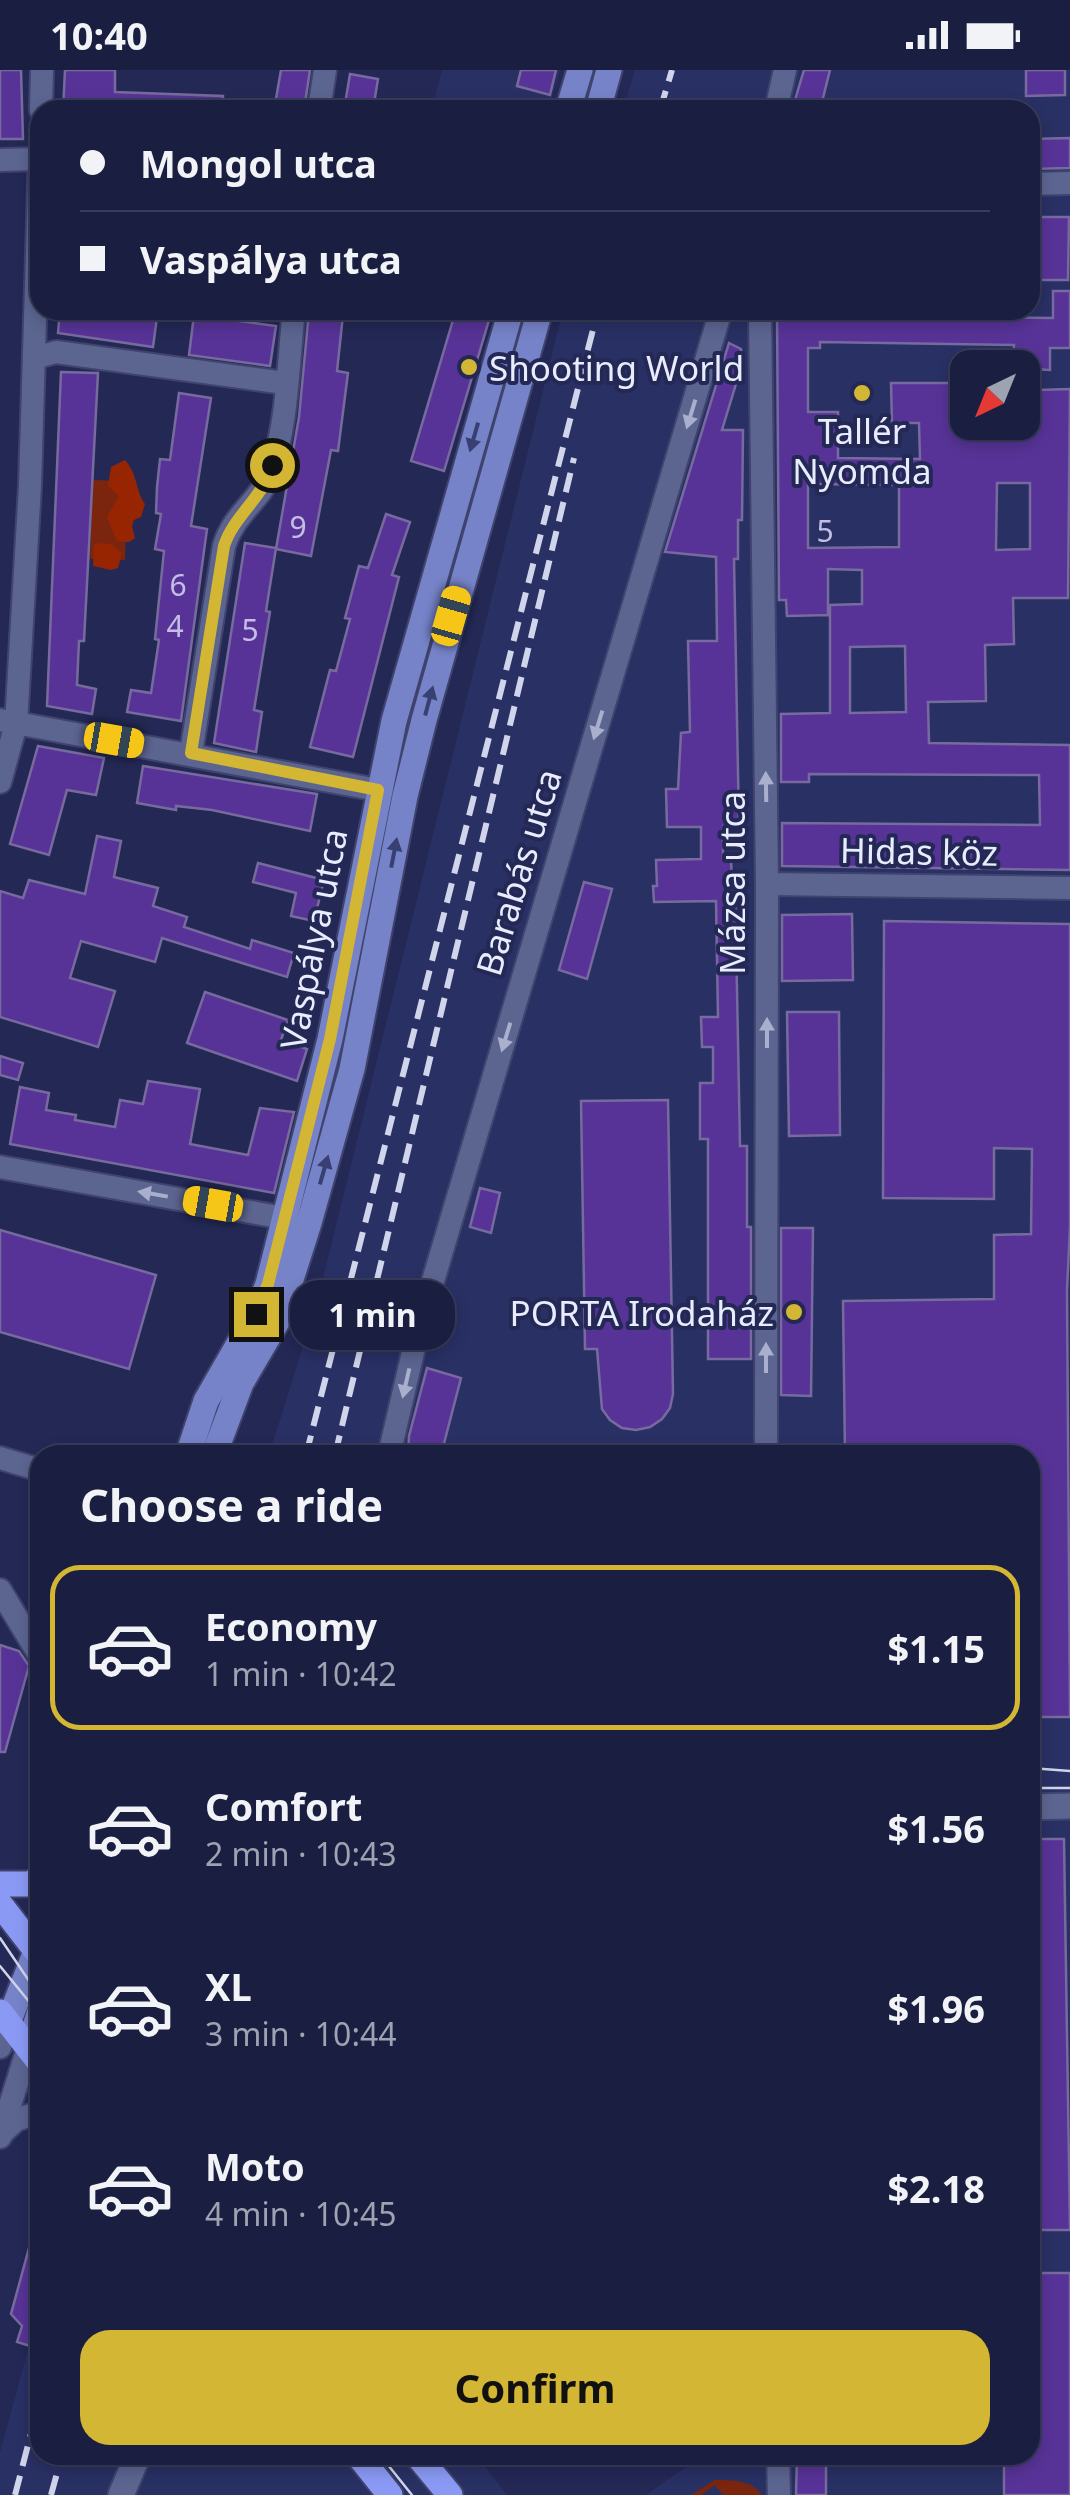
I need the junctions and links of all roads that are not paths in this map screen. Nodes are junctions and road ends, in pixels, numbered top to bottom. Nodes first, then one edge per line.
1 (42, 70) edge
2 (580, 70) edge
3 (609, 70) edge
4 (785, 70) edge
5 (41, 100) edge
6 (571, 100) edge
7 (601, 100) edge
8 (778, 100) edge
9 (30, 158) edge
10 (0, 160) edge
11 (1070, 183) edge
12 (1040, 184) edge
13 (35, 320) edge
14 (293, 320) edge
15 (507, 320) edge
16 (537, 320) edge
17 (719, 320) edge
18 (760, 320) edge
19 (34, 358) junction
20 (285, 383) junction
21 (8, 722) edge
22 (191, 753) junction
23 (0, 782) edge
24 (378, 790) junction
25 (406, 796) junction
26 (767, 884) junction
27 (1070, 888) edge
28 (357, 900) junction
29 (384, 906) junction
30 (0, 1167) edge
31 (296, 1220) junction
32 (191, 1445) edge
33 (218, 1445) edge
34 (391, 1445) edge
35 (766, 1445) edge
36 (0, 1458) edge
37 (30, 1467) edge
38 (0, 1590) edge
39 (30, 1640) edge
40 (1040, 1806) edge
41 (1070, 1806) edge
42 (0, 1884) edge
43 (30, 1884) edge
44 (0, 1904) edge
45 (30, 1939) edge
46 (30, 1968) edge
47 (3, 2027) edge
48 (30, 2052) edge
49 (30, 2065) edge
50 (30, 2115) edge
51 (0, 2136) edge
52 (122, 2465) edge
53 (133, 2465) edge
54 (366, 2465) edge
55 (426, 2465) edge
56 (778, 2465) edge
57 (119, 2495) edge
58 (390, 2495) edge
59 (450, 2495) edge
60 (779, 2495) edge

1 - 5 street
2 - 6 main road
3 - 7 main road
4 - 8 street
9 - 10 street
11 - 12 street
13 - 19 street
14 - 20 street
15 -> 24 main road, Vaspálya utca
25 -> 16 main road, Vaspálya utca
17 -> 34 street, Barabás utca
26 -> 18 street, Mázsa utca
19 - 20 street
19 - 21 street
20 - 22 street
21 - 22 street
21 - 23 street
22 - 24 street
24 - 25 main road
24 - 28 main road, Vaspálya utca
29 -> 25 main road, Vaspálya utca
26 - 27 street, Hidas köz
35 -> 26 street, Mázsa utca
28 - 29 main road
28 - 31 main road, Vaspálya utca
31 -> 29 main road, Vaspálya utca
31 -> 30 street
31 - 32 main road, Vaspálya utca
31 - 33 main road, Vaspálya utca
36 - 37 street
38 - 39 street
40 - 41 street
42 - 43 main road
44 - 45 main road
46 - 47 main road
47 - 48 main road
49 - 51 street
50 - 51 street
52 - 57 street
53 - 57 street
54 - 58 main road
55 - 59 main road
56 - 60 street

